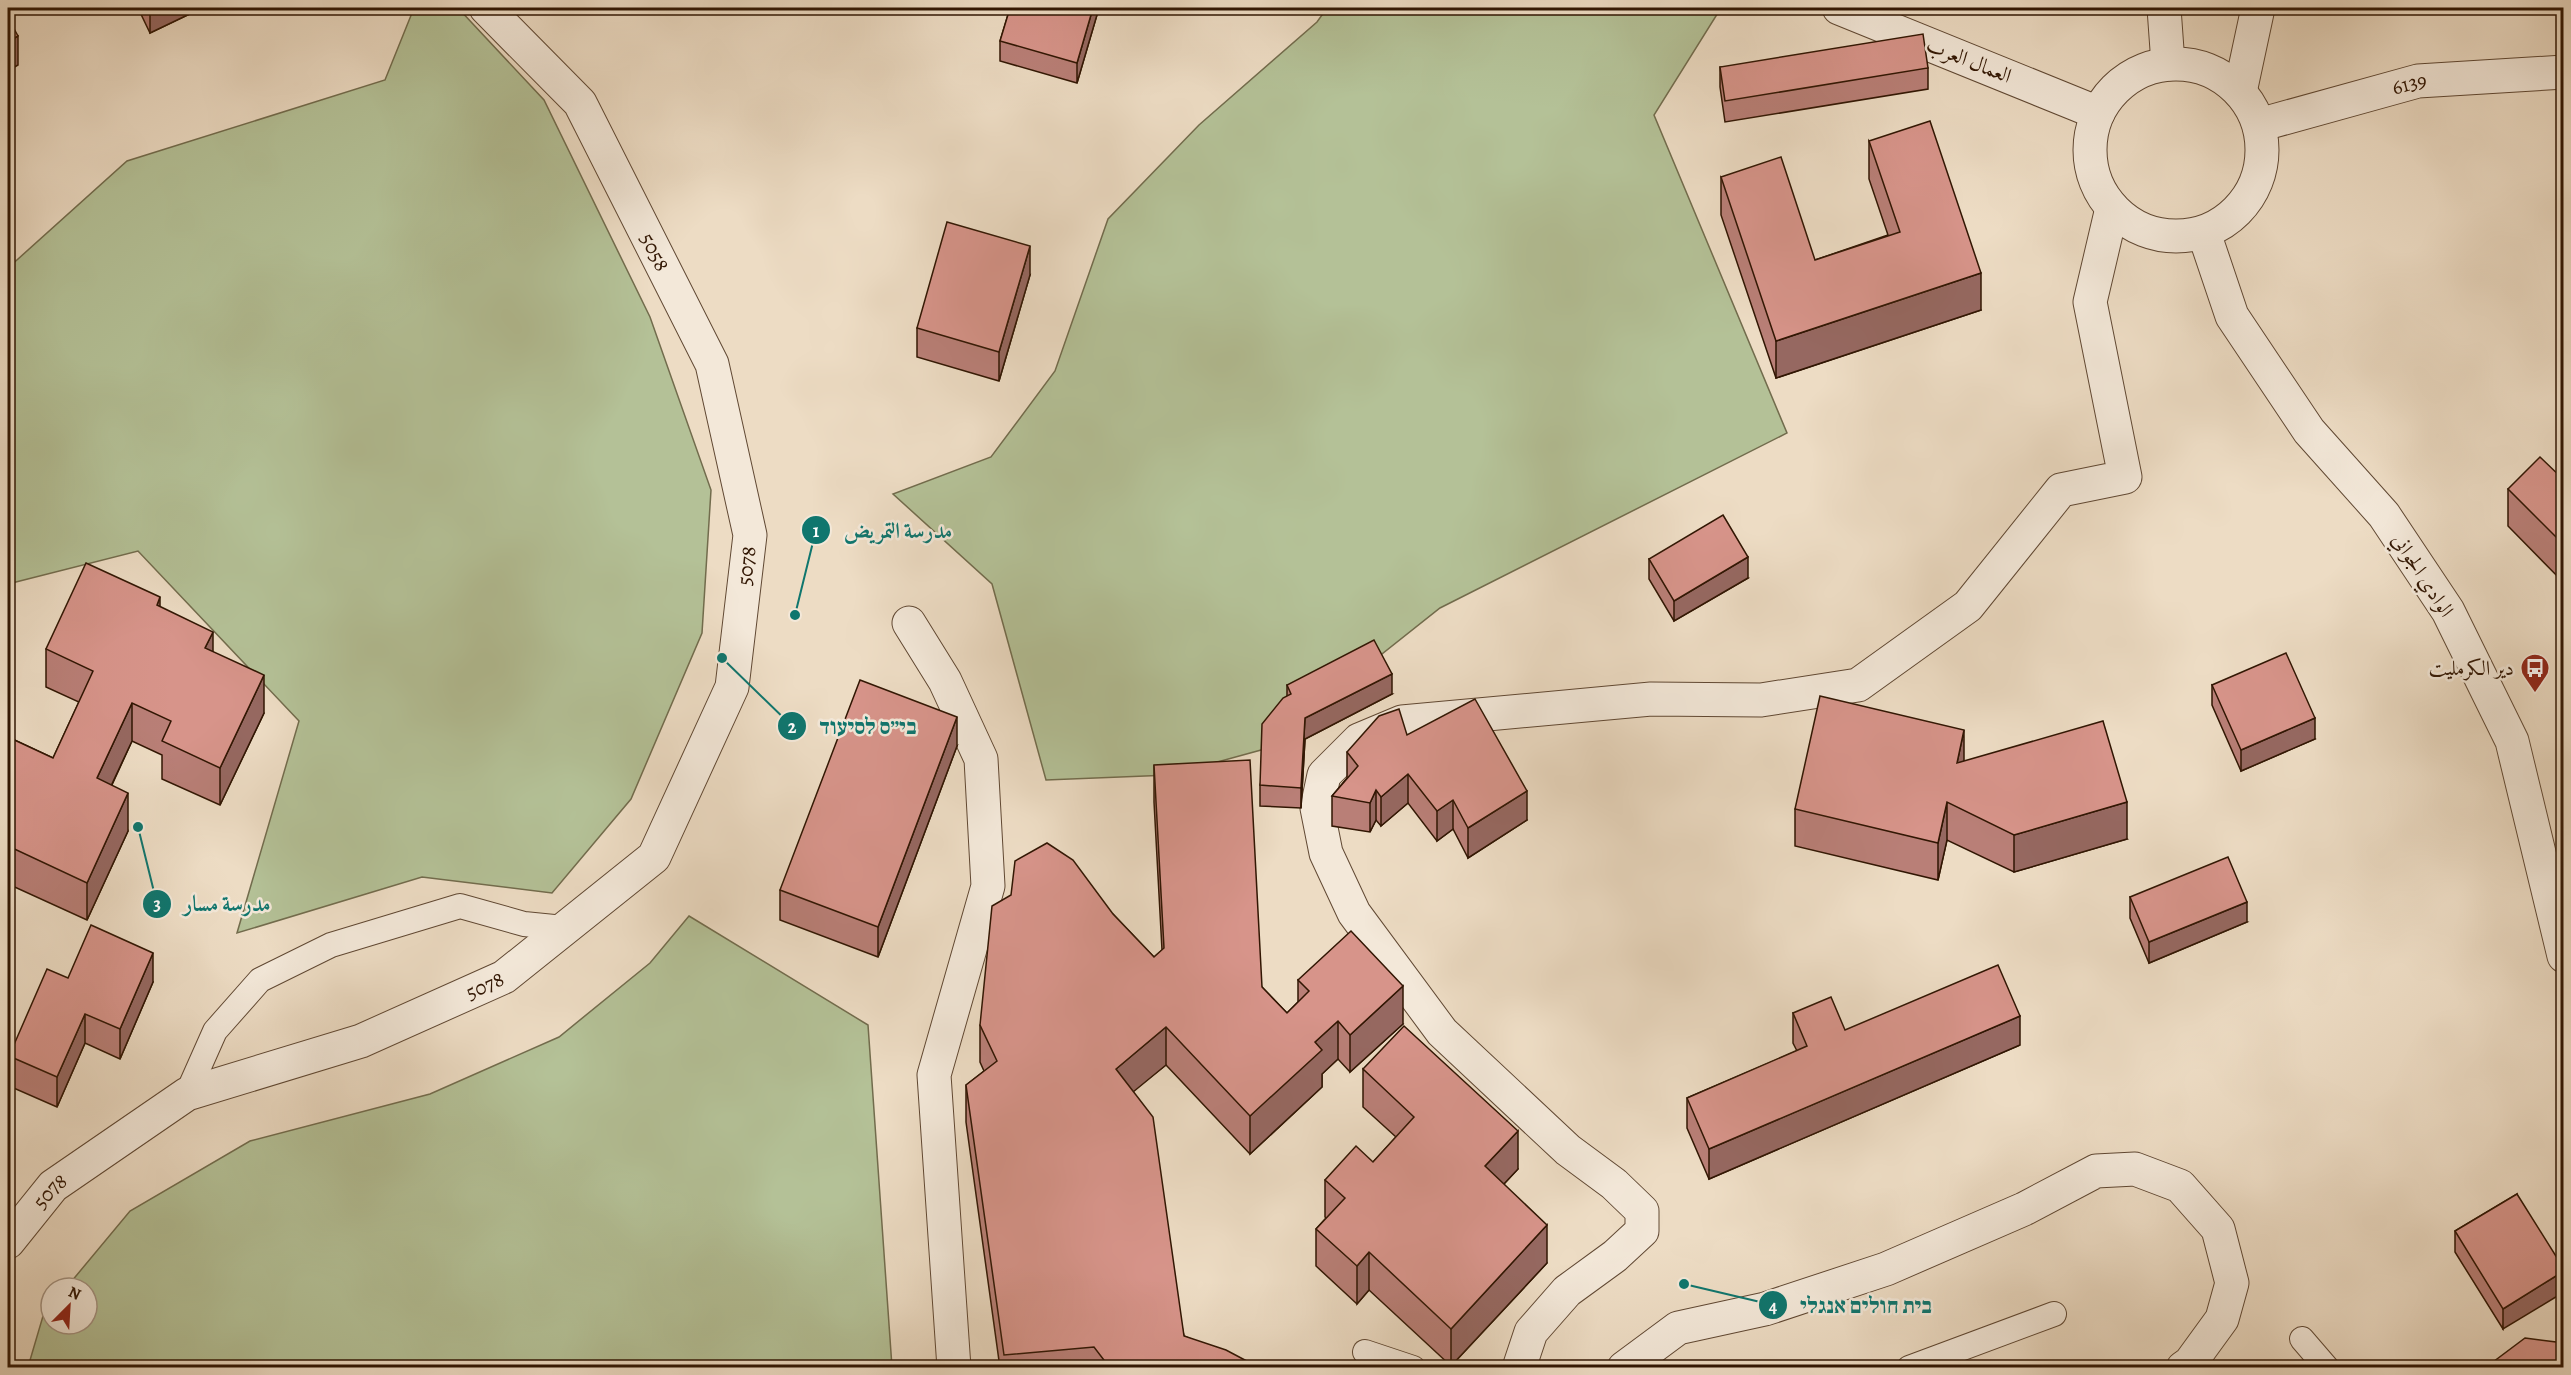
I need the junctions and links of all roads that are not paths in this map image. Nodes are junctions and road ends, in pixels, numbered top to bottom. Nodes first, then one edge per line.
1 (486, 8) edge
2 (1839, 8) edge
3 (2164, 8) edge
4 (2258, 8) edge
5 (2168, 64) junction
6 (2564, 72) edge
7 (2241, 93) junction
8 (2098, 113) junction
9 (2259, 125) junction
10 (2112, 208) junction
11 (2204, 233) junction
12 (750, 535) joint
13 (909, 623) dead end
14 (564, 928) junction
15 (2564, 956) edge
16 (186, 1094) junction
17 (8, 1242) edge
18 (2054, 1314) dead end
19 (2302, 1339) dead end
20 (1365, 1352) dead end
21 (954, 1368) edge
22 (1413, 1368) edge
23 (1519, 1368) edge
24 (1624, 1368) edge
25 (1910, 1368) edge
26 (2183, 1368) edge
27 (2327, 1368) edge

1 - 12 street, 5058
2 - 8 street, العمال العرب
3 - 5 street
4 - 7 street
5 - 7 street
5 - 8 street
6 - 9 street, 6139
7 - 9 street
8 - 10 street
9 - 11 street
10 - 11 street
10 - 23 street
11 - 15 street, الوادي الجواني
12 - 14 street, 5078
13 - 21 street
14 - 16 street, 5078
14 - 16 lane
16 - 17 street, 5078
18 - 25 lane
19 - 27 lane
20 - 22 lane
24 - 26 street

